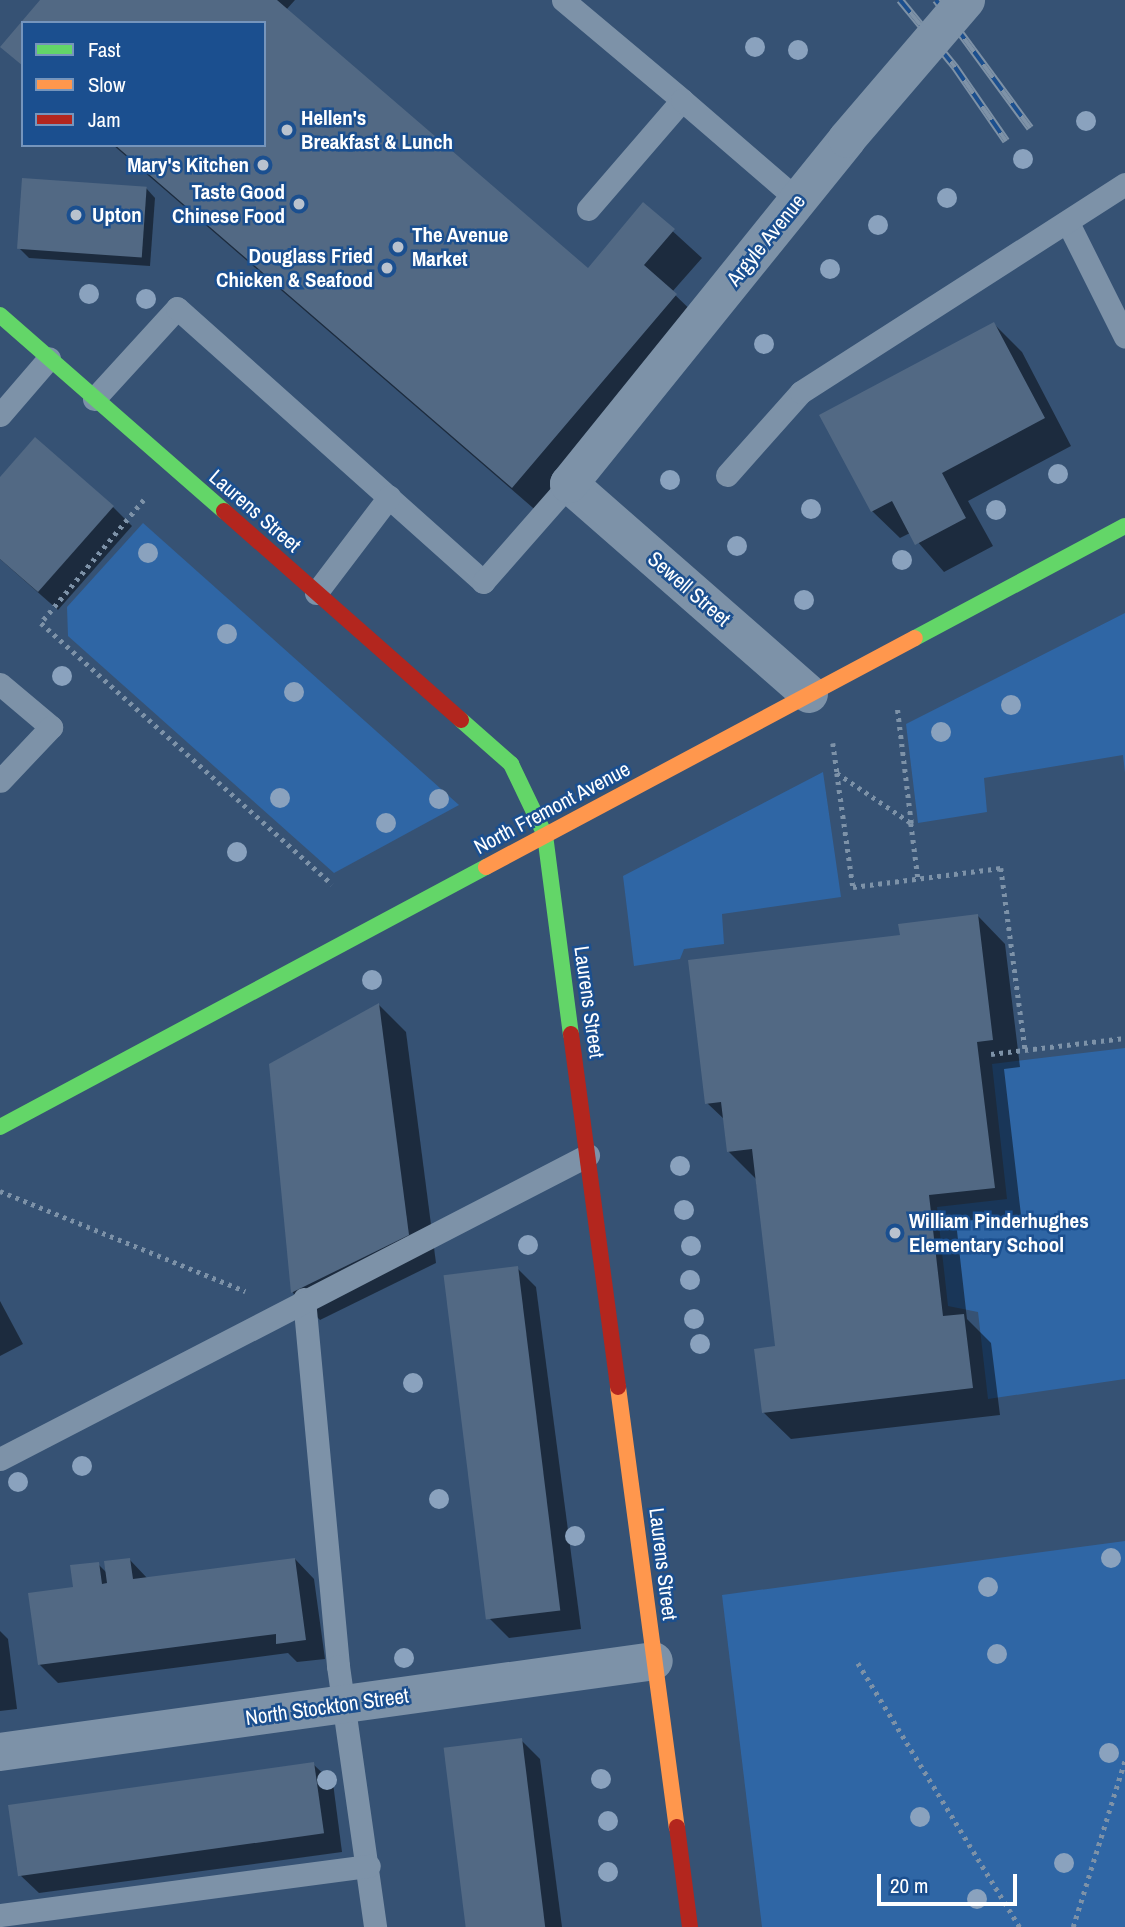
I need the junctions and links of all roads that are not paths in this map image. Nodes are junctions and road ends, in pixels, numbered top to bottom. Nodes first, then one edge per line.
1 (563, 0) edge
2 (966, 0) edge
3 (682, 100) junction
4 (1125, 184) edge
5 (798, 200) junction
6 (588, 209) dead end
7 (1068, 223) junction
8 (0, 315) edge
9 (1125, 337) edge
10 (50, 358) junction
11 (94, 399) junction
12 (0, 415) edge
13 (727, 475) dead end
14 (569, 484) junction
15 (389, 498) junction
16 (1125, 526) edge
17 (316, 593) junction
18 (0, 684) edge
19 (809, 694) junction
20 (0, 781) edge
21 (545, 835) junction
22 (0, 1127) edge
23 (588, 1155) junction
24 (295, 1304) junction
25 (0, 1460) edge
26 (654, 1661) junction
27 (342, 1705) junction
28 (0, 1752) edge
29 (369, 1866) junction
30 (0, 1915) edge
31 (376, 1927) edge
32 (690, 1927) edge

1 - 3 lane
2 - 5 street, Argyle Avenue, bridge
3 - 5 lane
3 - 6 lane
4 - 7 lane
5 - 14 street, Argyle Avenue
7 - 9 lane
7 - 13 lane
8 - 10 street, Laurens Street
10 - 11 street, Laurens Street
10 - 12 lane
11 - 15 lane
11 - 17 street, Laurens Street
14 - 15 lane
14 - 19 street, Sewell Street
15 - 17 lane
16 - 19 street, North Fremont Avenue
17 - 21 street, Laurens Street
18 - 20 lane
19 - 21 street, North Fremont Avenue
21 - 22 street, North Fremont Avenue
21 - 23 street, Laurens Street
23 - 24 lane
23 - 26 street, Laurens Street
24 - 25 lane
24 - 27 lane
26 - 27 street, North Stockton Street
26 - 32 street, Laurens Street
27 - 28 street, North Stockton Street
27 - 29 lane
29 - 30 lane
29 - 31 lane

